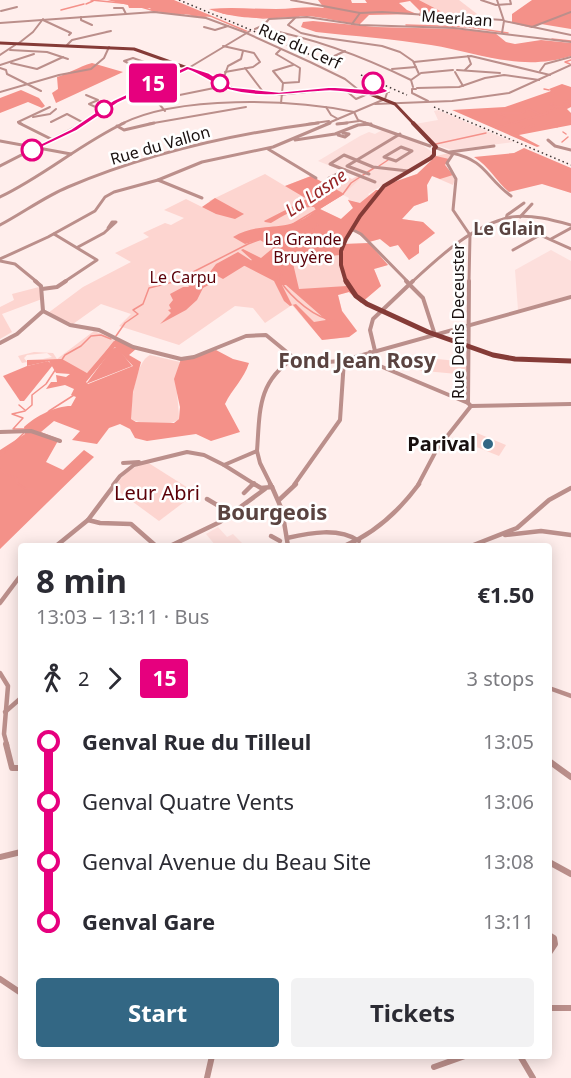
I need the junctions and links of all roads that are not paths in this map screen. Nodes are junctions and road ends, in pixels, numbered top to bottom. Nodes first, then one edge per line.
1 (291, 0) edge
2 (481, 0) edge
3 (497, 0) edge
4 (510, 0) edge
5 (499, 5) junction
6 (17, 7) dead end
7 (114, 8) dead end
8 (571, 12) edge
9 (360, 13) junction
10 (48, 14) dead end
11 (126, 14) junction
12 (81, 17) junction
13 (3, 18) edge
14 (298, 18) junction
15 (34, 20) junction
16 (43, 20) junction
17 (504, 20) junction
18 (353, 24) junction
19 (92, 25) dead end
20 (228, 26) junction
21 (204, 27) dead end
22 (532, 27) junction
23 (260, 28) junction
24 (0, 29) edge
25 (255, 30) dead end
26 (106, 32) dead end
27 (248, 33) junction
28 (503, 33) junction
29 (69, 35) dead end
30 (571, 35) edge
31 (326, 38) junction
32 (571, 42) edge
33 (0, 43) edge
34 (320, 44) junction
35 (17, 45) junction
36 (67, 45) junction
37 (223, 46) junction
38 (109, 47) junction
39 (10, 50) junction
40 (281, 50) junction
41 (42, 51) junction
42 (243, 51) junction
43 (345, 51) junction
44 (0, 55) edge
45 (470, 56) junction
46 (63, 57) junction
47 (571, 57) edge
48 (330, 58) dead end
49 (68, 59) dead end
50 (168, 61) junction
51 (414, 62) junction
52 (11, 63) junction
53 (295, 65) junction
54 (570, 65) edge
55 (0, 67) edge
56 (158, 67) junction
57 (187, 68) junction
58 (245, 68) junction
59 (416, 68) junction
60 (391, 69) junction
61 (465, 70) junction
62 (456, 71) junction
63 (540, 71) junction
64 (151, 72) junction
65 (225, 72) junction
66 (419, 74) junction
67 (509, 75) junction
68 (550, 75) junction
69 (172, 76) junction
70 (129, 77) dead end
71 (161, 80) junction
72 (411, 80) junction
73 (539, 80) junction
74 (217, 81) junction
75 (283, 82) junction
76 (151, 84) junction
77 (26, 85) junction
78 (224, 86) junction
79 (462, 86) junction
80 (344, 89) junction
81 (413, 89) junction
82 (0, 90) edge
83 (41, 91) dead end
84 (360, 91) junction
85 (264, 93) junction
86 (369, 93) junction
87 (282, 94) junction
88 (86, 95) dead end
89 (385, 99) junction
90 (155, 100) junction
91 (431, 102) junction
92 (84, 103) dead end
93 (281, 103) junction
94 (454, 103) dead end
95 (90, 104) junction
96 (373, 104) junction
97 (395, 104) junction
98 (251, 105) junction
99 (50, 107) dead end
100 (326, 107) junction
101 (102, 110) junction
102 (56, 111) dead end
103 (165, 111) junction
104 (354, 112) junction
105 (154, 113) junction
106 (28, 118) junction
107 (162, 121) junction
108 (338, 121) junction
109 (51, 122) dead end
110 (359, 122) junction
111 (84, 123) junction
112 (117, 126) junction
113 (400, 134) junction
114 (52, 140) junction
115 (548, 140) dead end
116 (0, 141) edge
117 (286, 141) junction
118 (420, 142) junction
119 (433, 146) junction
120 (494, 146) dead end
121 (37, 147) junction
122 (380, 148) junction
123 (268, 149) junction
124 (406, 149) junction
125 (571, 150) edge
126 (451, 152) junction
127 (391, 153) junction
128 (71, 154) junction
129 (357, 160) junction
130 (368, 165) junction
131 (0, 166) edge
132 (380, 167) junction
133 (345, 170) junction
134 (364, 172) junction
135 (410, 172) junction
136 (363, 177) junction
137 (316, 178) dead end
138 (329, 178) dead end
139 (158, 180) junction
140 (375, 182) dead end
141 (511, 195) dead end
142 (0, 197) edge
143 (202, 198) dead end
144 (524, 204) dead end
145 (532, 204) dead end
146 (520, 217) junction
147 (506, 219) junction
148 (0, 225) edge
149 (571, 226) edge
150 (108, 228) dead end
151 (353, 230) junction
152 (54, 234) junction
153 (470, 235) junction
154 (551, 239) junction
155 (78, 247) junction
156 (571, 249) edge
157 (513, 250) dead end
158 (0, 260) edge
159 (411, 285) junction
160 (42, 289) junction
161 (571, 297) edge
162 (43, 311) junction
163 (381, 312) junction
164 (469, 324) junction
165 (437, 333) junction
166 (0, 343) edge
167 (470, 346) junction
168 (372, 352) junction
169 (294, 358) junction
170 (344, 360) junction
171 (571, 361) edge
172 (571, 404) edge
173 (470, 405) junction
174 (0, 432) edge
175 (60, 441) dead end
176 (257, 451) junction
177 (144, 461) junction
178 (123, 463) dead end
179 (224, 465) junction
180 (254, 483) junction
181 (272, 487) junction
182 (571, 488) edge
183 (264, 489) junction
184 (244, 493) dead end
185 (207, 499) dead end
186 (279, 500) junction
187 (234, 515) junction
188 (88, 520) junction
189 (571, 535) edge
190 (271, 536) dead end
191 (502, 536) junction
192 (287, 537) junction
193 (280, 541) dead end
194 (359, 541) junction
195 (60, 543) edge
196 (153, 543) edge
197 (179, 543) edge
198 (288, 543) edge
199 (353, 543) edge
200 (480, 543) edge
201 (18, 579) edge
202 (0, 603) edge
203 (0, 673) edge
204 (552, 689) edge
205 (571, 696) edge
206 (18, 701) edge
207 (5, 712) junction
208 (552, 763) edge
209 (18, 768) edge
210 (571, 777) edge
211 (18, 853) edge
212 (0, 857) edge
213 (552, 864) edge
214 (571, 874) edge
215 (0, 979) edge
216 (18, 991) edge
217 (552, 1008) edge
218 (571, 1008) edge
219 (211, 1059) edge
220 (457, 1059) edge
221 (522, 1059) edge
222 (434, 1067) dead end
223 (207, 1078) edge
224 (533, 1078) edge

1 - 9 street
2 - 5 street
3 - 5 street
4 - 5 street
5 - 17 street
6 - 13 street
7 - 11 street
8 - 22 street
9 - 17 street
9 - 18 street
10 - 15 street
11 - 12 street, Rue du Cerf
11 - 20 street, Rue du Cerf
12 - 16 street, Rue du Cerf
12 - 19 street
13 - 15 street, Rue du Cerf
13 - 24 street
14 - 18 street, Meerlaan
14 - 23 street, Meerlaan
14 - 31 street
15 - 16 street, Rue du Cerf
16 - 29 street, Rue du Cerf
16 - 35 street
17 - 22 street
17 - 28 street
18 - 28 street, Meerlaan
20 - 21 street, Rue du Cerf
20 - 27 street, Rue du Cerf
22 - 30 street
23 - 25 street
23 - 34 street
26 - 36 street
27 - 37 street
27 - 40 street, Rue du Cerf
28 - 32 street, Meerlaan
31 - 34 street
31 - 51 street
33 - 35 main road
34 - 43 street
35 - 36 main road
35 - 39 street
36 - 38 main road
37 - 42 street
37 - 57 street
38 - 50 main road
38 - 77 street
39 - 41 street
39 - 44 street
40 - 53 street
40 - 84 street, Rue du Cerf
41 - 46 street
41 - 52 street
42 - 58 street
42 - 65 street
43 - 48 street
43 - 60 street
45 - 51 street
45 - 61 street
45 - 63 street
46 - 49 street
46 - 52 street
47 - 63 street
50 - 56 street
50 - 57 main road
51 - 59 street
52 - 55 street
53 - 75 street
53 - 75 street
54 - 68 street
55 - 77 street
56 - 64 street
56 - 64 street
57 - 69 street
57 - 74 main road
58 - 65 street
58 - 85 street
59 - 60 street
59 - 66 street
60 - 72 street
61 - 62 street
61 - 67 street
62 - 66 street
62 - 79 street
63 - 68 street
64 - 71 street
65 - 74 street
66 - 72 street
67 - 73 street
67 - 79 street
68 - 73 street
69 - 71 street
69 - 90 street
70 - 76 street
71 - 76 street
72 - 81 street
73 - 91 street
74 - 78 main road
75 - 87 street
76 - 101 street
77 - 82 street
77 - 83 street
78 - 85 main road
78 - 90 street
79 - 81 street
80 - 84 main road
80 - 86 street
80 - 87 main road
81 - 91 street
84 - 86 main road
85 - 87 main road
86 - 89 main road
86 - 89 street
87 - 93 street
88 - 95 street
89 - 96 street
89 - 97 main road
90 - 103 street
91 - 94 street
91 - 97 street
92 - 95 street
93 - 98 street
93 - 100 street
95 - 101 street
96 - 97 street
96 - 104 street
97 - 119 main road
98 - 103 street
98 - 107 street
99 - 106 street
100 - 104 street
100 - 108 street
101 - 111 street
102 - 106 street
103 - 105 street
104 - 108 street
104 - 110 street
105 - 107 street
105 - 112 street
106 - 114 street
107 - 112 street
108 - 110 street
108 - 117 street
108 - 148 street, Rue du Vallon
109 - 111 street
110 - 113 street
110 - 117 street
111 - 114 street
112 - 128 street
113 - 118 street
113 - 122 street
114 - 121 street
115 - 125 street
116 - 121 street
117 - 123 street
118 - 119 street
118 - 124 street
119 - 126 street
119 - 135 main road
120 - 126 street
121 - 128 street
121 - 131 street
122 - 127 street
122 - 129 street
123 - 137 street
123 - 139 street
124 - 127 street
124 - 127 street
126 - 141 street
126 - 153 street
128 - 142 street
129 - 130 street
129 - 133 street
129 - 134 street
130 - 132 street
130 - 134 street
132 - 134 street
132 - 135 street
133 - 136 street
133 - 138 street
134 - 136 street
135 - 151 main road
136 - 140 street
139 - 143 street
139 - 152 street
144 - 147 street
145 - 146 street
146 - 147 street
146 - 149 street
147 - 153 street
149 - 154 street
150 - 155 street
151 - 159 street
151 - 163 main road
152 - 155 street
152 - 158 street
153 - 159 street
153 - 164 street, Rue Denis Deceuster
154 - 156 street
154 - 157 street
155 - 160 street
158 - 160 street
159 - 163 street
159 - 165 street
160 - 162 street
161 - 164 street
162 - 166 street
162 - 169 street
163 - 165 main road
163 - 168 street
164 - 165 street
164 - 167 street, Rue Denis Deceuster
165 - 167 main road
165 - 168 street
167 - 171 main road
167 - 173 street, Rue Denis Deceuster
168 - 170 street
168 - 173 street
169 - 170 street
169 - 176 street
170 - 186 street
172 - 173 street
173 - 194 street
174 - 175 street
176 - 179 street
176 - 181 street
177 - 178 street
177 - 179 street
177 - 188 street
179 - 180 street
180 - 183 street
180 - 184 street
181 - 183 street
181 - 186 street
182 - 191 street
183 - 187 street
185 - 187 street
186 - 192 street
187 - 197 street
188 - 195 street
188 - 196 street
189 - 191 street
190 - 193 street
191 - 200 street
192 - 194 street
192 - 198 street
194 - 199 street
201 - 202 street
203 - 207 street
204 - 205 street
206 - 207 street
207 - 209 street
208 - 210 street
211 - 212 street
213 - 214 street
215 - 216 street
217 - 218 street
219 - 223 street
220 - 222 street
221 - 224 street

